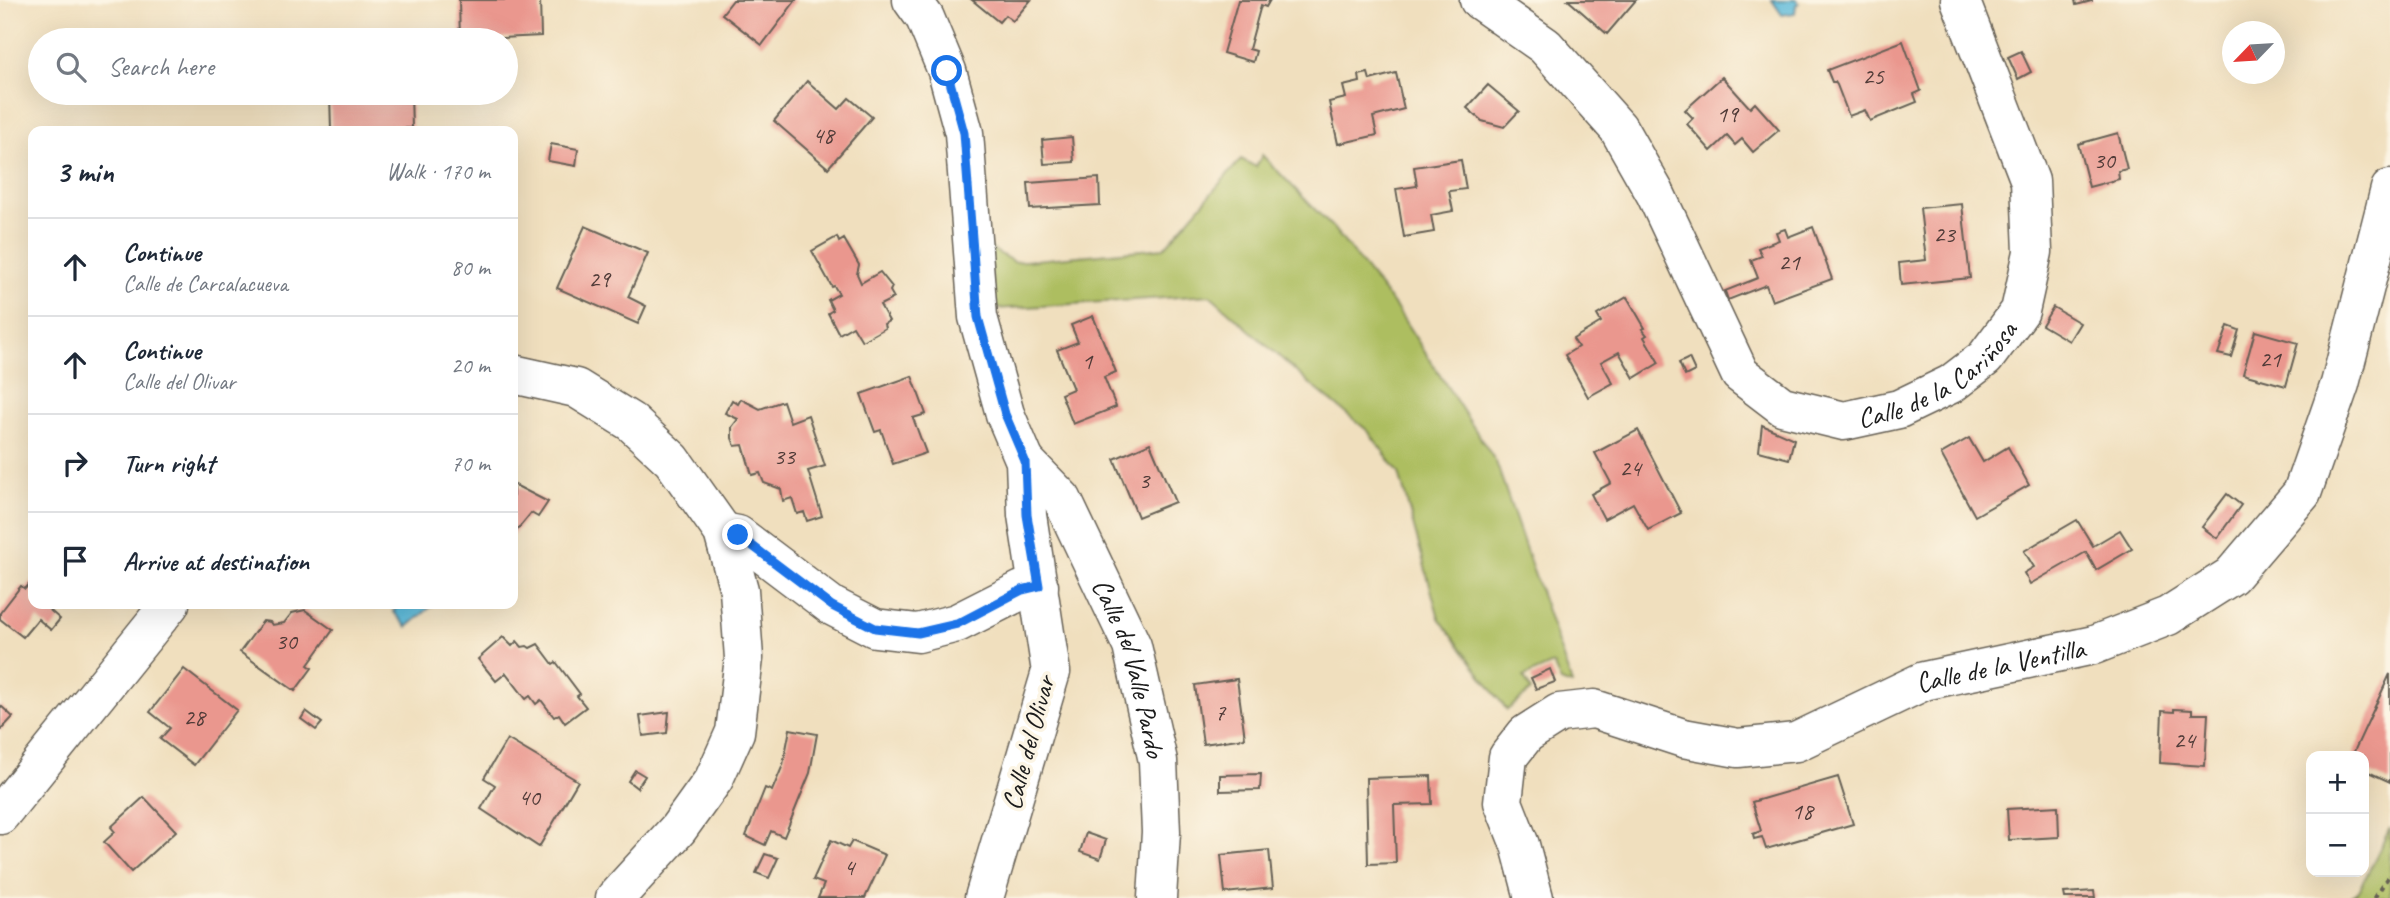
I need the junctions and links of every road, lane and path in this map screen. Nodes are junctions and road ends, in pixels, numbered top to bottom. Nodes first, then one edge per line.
1 (912, 0) edge
2 (1479, 0) edge
3 (1960, 0) edge
4 (2390, 189) edge
5 (518, 375) edge
6 (1025, 461) junction
7 (723, 532) junction
8 (1039, 586) junction
9 (166, 609) edge
10 (0, 815) edge
11 (2390, 874) edge
12 (615, 898) edge
13 (984, 898) edge
14 (1157, 898) edge
15 (1534, 898) edge
16 (2374, 898) edge

1 - 6 street
2 - 3 street, Calle de la Cariñosa
4 - 15 street, Calle de la Ventilla
5 - 7 street
6 - 8 street, Calle del Olivar
6 - 14 street, Calle del Valle Pardo
7 - 8 street
7 - 12 street
8 - 13 street, Calle del Olivar
9 - 10 street
11 - 16 path

